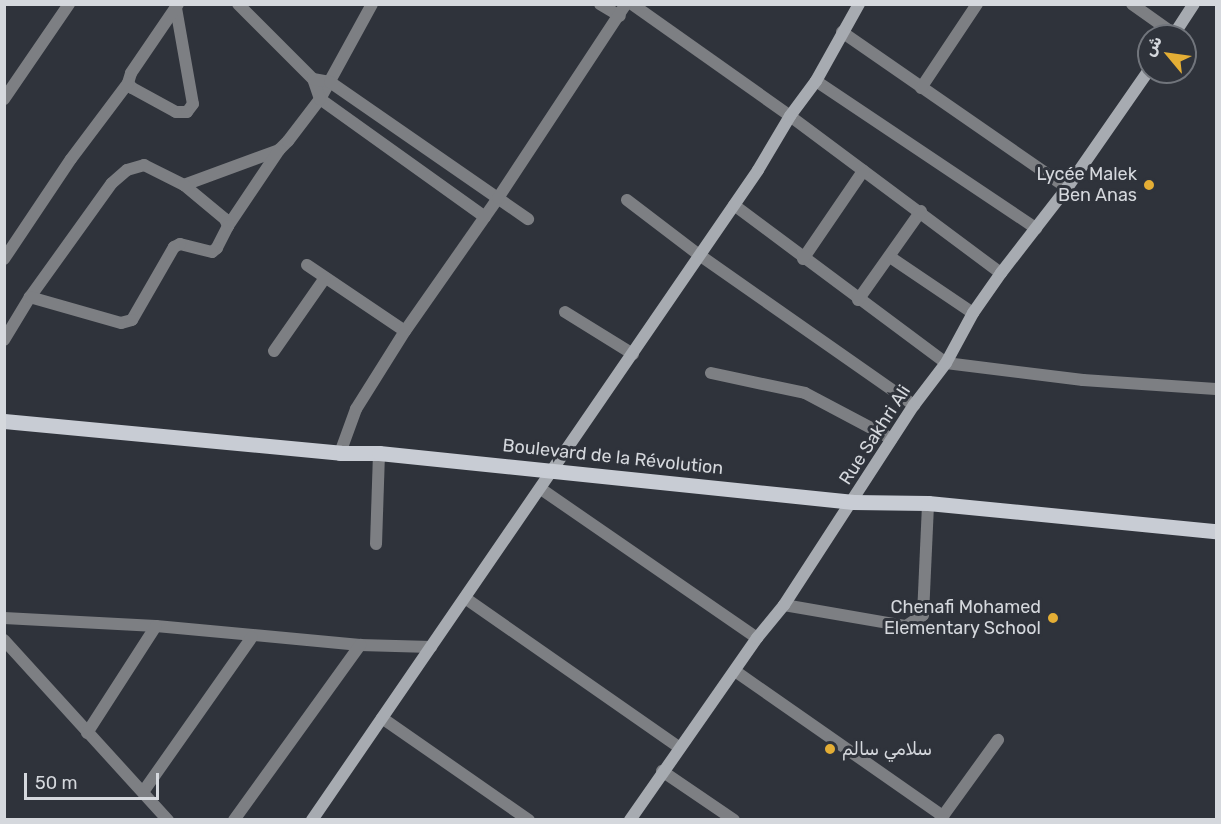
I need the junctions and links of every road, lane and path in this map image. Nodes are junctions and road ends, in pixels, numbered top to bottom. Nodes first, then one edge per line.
1 (69, 4) edge
2 (238, 4) edge
3 (372, 4) edge
4 (600, 4) edge
5 (626, 4) edge
6 (632, 4) edge
7 (859, 4) edge
8 (977, 4) edge
9 (1132, 4) edge
10 (1194, 4) edge
11 (177, 6) edge
12 (620, 16) junction
13 (1158, 24) edge
14 (1180, 24) edge
15 (842, 32) junction
16 (313, 79) junction
17 (816, 81) junction
18 (330, 82) junction
19 (128, 83) junction
20 (1139, 84) edge
21 (921, 88) junction
22 (4, 99) edge
23 (320, 99) junction
24 (790, 116) junction
25 (279, 150) junction
26 (863, 171) junction
27 (184, 185) junction
28 (1067, 188) junction
29 (498, 198) junction
30 (627, 200) dead end
31 (734, 205) junction
32 (921, 212) junction
33 (485, 217) junction
34 (528, 219) dead end
35 (228, 226) junction
36 (1036, 228) junction
37 (698, 254) junction
38 (890, 258) junction
39 (4, 259) edge
40 (803, 259) junction
41 (306, 265) dead end
42 (1001, 273) junction
43 (325, 278) junction
44 (30, 297) junction
45 (858, 300) junction
46 (565, 312) dead end
47 (974, 313) junction
48 (405, 331) junction
49 (4, 340) edge
50 (274, 351) dead end
51 (633, 354) junction
52 (946, 363) junction
53 (711, 373) dead end
54 (1216, 389) edge
55 (914, 405) junction
56 (4, 421) edge
57 (892, 439) junction
58 (340, 453) junction
59 (379, 453) junction
60 (550, 470) junction
61 (541, 489) junction
62 (853, 502) junction
63 (928, 503) junction
64 (1216, 531) edge
65 (376, 544) dead end
66 (465, 598) junction
67 (784, 605) junction
68 (4, 618) edge
69 (156, 626) junction
70 (252, 637) junction
71 (757, 638) junction
72 (4, 640) edge
73 (360, 645) junction
74 (431, 647) junction
75 (735, 671) junction
76 (382, 718) junction
77 (87, 732) junction
78 (998, 740) dead end
79 (680, 748) junction
80 (662, 771) junction
81 (143, 792) junction
82 (942, 818) edge
83 (168, 819) edge
84 (234, 819) edge
85 (312, 819) edge
86 (530, 819) edge
87 (630, 819) edge
88 (734, 819) edge

1 - 22 street
2 - 16 street
3 - 18 street
4 - 12 street
5 - 12 street
6 - 24 street
7 - 15 main road
8 - 21 street
9 - 13 street
10 - 14 main road
11 - 19 street
11 - 19 street
12 - 29 street
15 - 17 main road
15 - 21 street
16 - 18 street
16 - 23 street
17 - 24 main road
17 - 36 street
18 - 23 street
18 - 29 street
19 - 39 street
20 - 28 main road, Rue Sakhri Ali
21 - 28 street
23 - 25 street
23 - 33 street
24 - 26 street
24 - 31 main road
25 - 27 street
25 - 35 street
26 - 32 street
26 - 40 street
27 - 35 street
27 - 44 street
28 - 36 main road, Rue Sakhri Ali
29 - 33 street
29 - 34 street
30 - 37 street
31 - 37 main road
31 - 40 street
32 - 38 street
32 - 42 street
33 - 48 street
35 - 44 street
36 - 42 main road, Rue Sakhri Ali
37 - 51 main road
37 - 55 street
38 - 45 street
38 - 47 street
40 - 45 street
41 - 43 street
42 - 47 main road, Rue Sakhri Ali
43 - 48 street
43 - 50 street
44 - 49 street
45 - 52 street
46 - 51 street
47 - 52 main road, Rue Sakhri Ali
48 - 58 street
51 - 60 main road
52 - 54 street
52 - 55 main road, Rue Sakhri Ali
53 - 57 street
55 - 57 main road, Rue Sakhri Ali
56 - 58 main road, Boulevard de la Révolution
57 - 62 main road, Rue Sakhri Ali
58 - 59 main road, Boulevard de la Révolution
59 - 60 main road, Boulevard de la Révolution
59 - 65 street
60 - 61 main road
60 - 62 main road, Boulevard de la Révolution
61 - 66 main road
61 - 71 street
62 - 63 main road, Boulevard de la Révolution
62 - 67 main road, Rue Sakhri Ali
63 - 64 main road, Boulevard de la Révolution
63 - 67 street
66 - 74 main road
66 - 79 street
67 - 71 main road, Rue Sakhri Ali
68 - 69 street
69 - 70 street
69 - 77 street
70 - 73 street
70 - 81 street
71 - 75 main road, Rue Sakhri Ali
72 - 77 street
73 - 74 street
73 - 84 street
74 - 76 main road
75 - 79 main road, Rue Sakhri Ali
75 - 82 street
76 - 85 main road
76 - 86 street
77 - 81 street
78 - 82 street
79 - 80 main road, Rue Sakhri Ali
80 - 87 main road, Rue Sakhri Ali
80 - 88 street
81 - 83 street

